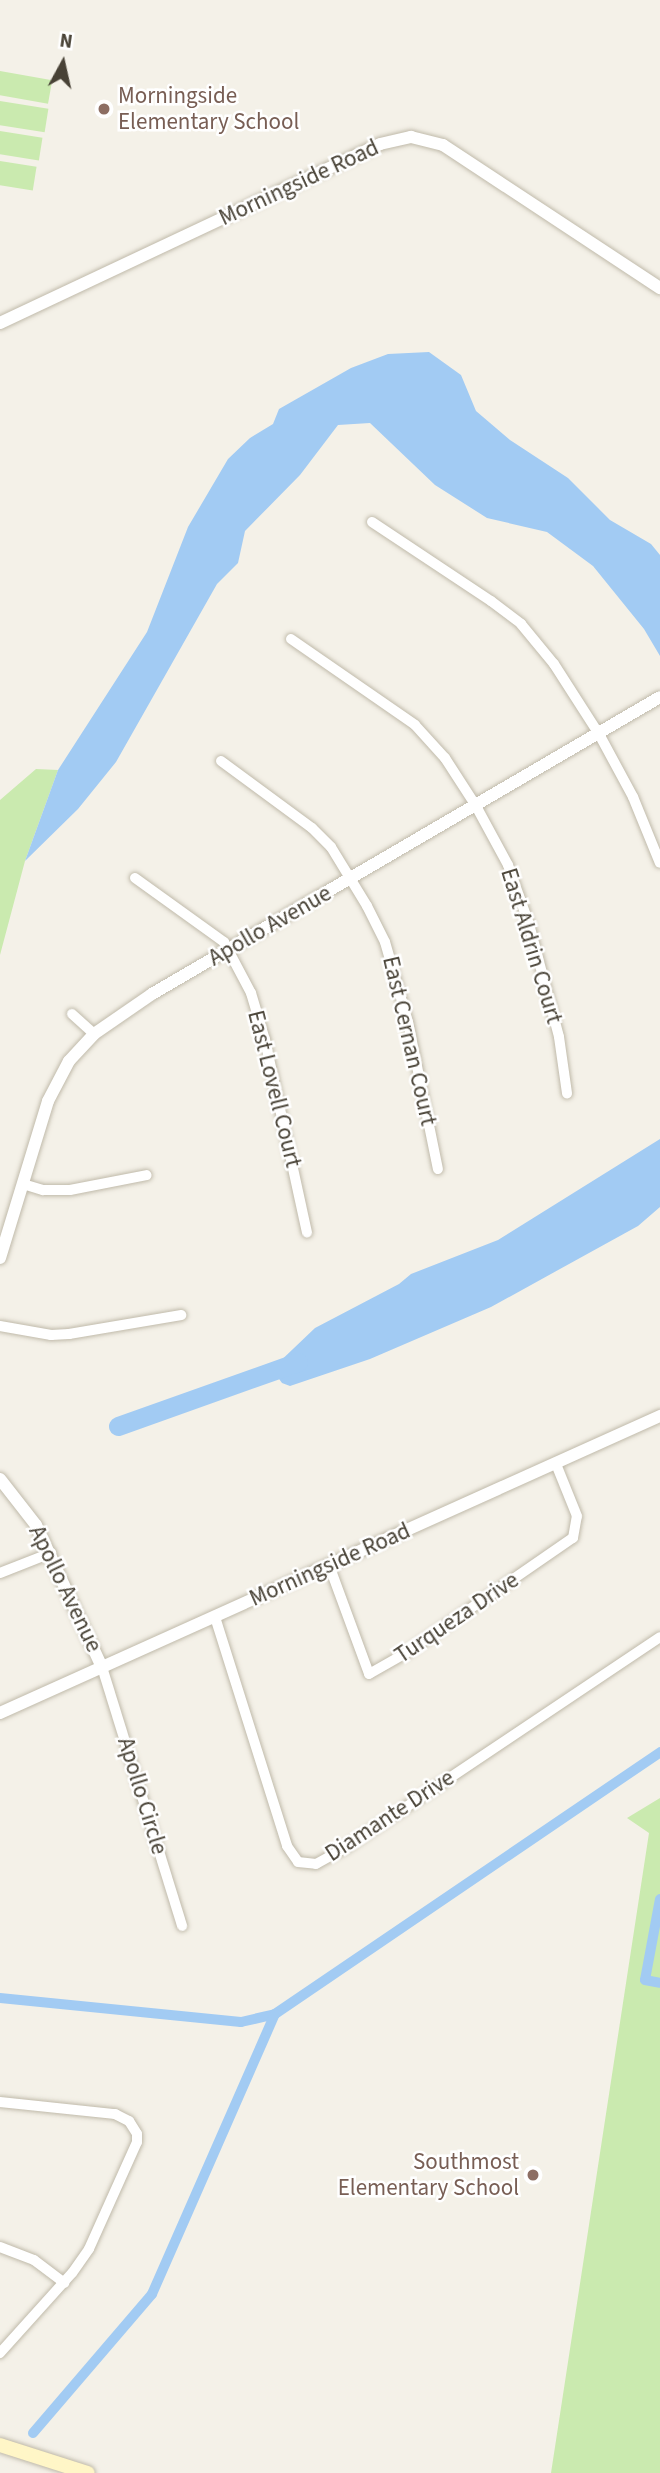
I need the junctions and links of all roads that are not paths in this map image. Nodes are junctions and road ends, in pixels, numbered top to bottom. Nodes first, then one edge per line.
1 (660, 288) edge
2 (0, 323) edge
3 (372, 522) dead end
4 (291, 639) dead end
5 (660, 697) edge
6 (599, 734) junction
7 (221, 761) dead end
8 (476, 806) junction
9 (660, 863) edge
10 (135, 878) dead end
11 (351, 879) junction
12 (229, 950) junction
13 (72, 1014) dead end
14 (94, 1034) junction
15 (567, 1093) dead end
16 (438, 1169) dead end
17 (147, 1175) dead end
18 (23, 1184) junction
19 (307, 1231) dead end
20 (0, 1258) edge
21 (181, 1315) dead end
22 (0, 1326) edge
23 (660, 1416) edge
24 (556, 1464) junction
25 (0, 1479) edge
26 (51, 1553) junction
27 (329, 1565) junction
28 (0, 1573) edge
29 (215, 1617) junction
30 (660, 1637) edge
31 (102, 1667) junction
32 (0, 1713) edge
33 (182, 1926) dead end
34 (0, 2102) edge
35 (0, 2247) edge
36 (64, 2283) junction
37 (0, 2353) edge
38 (0, 2445) edge
39 (88, 2473) edge

1 - 2 street, Morningside Road
3 - 6 street
4 - 8 street, East Aldrin Court
5 - 6 street, Apollo Avenue
6 - 8 street, Apollo Avenue
6 - 9 street
7 - 11 street, East Cernan Court
8 - 11 street, Apollo Avenue
8 - 15 street, East Aldrin Court
10 - 12 street, East Lovell Court
11 - 12 street, Apollo Avenue
11 - 16 street, East Cernan Court
12 - 14 street, Apollo Avenue
12 - 19 street, East Lovell Court
13 - 14 street
14 - 18 street, Apollo Avenue
17 - 18 street
18 - 20 street, Apollo Avenue
21 - 22 street
23 - 24 street, Morningside Road
24 - 27 street, Morningside Road
24 - 27 street, Turqueza Drive
25 - 26 street, Apollo Avenue
26 - 28 street
26 - 31 street, Apollo Avenue
27 - 29 street, Morningside Road
29 - 30 street, Diamante Drive
29 - 31 street, Morningside Road
31 - 32 street, Morningside Road
31 - 33 street, Apollo Circle
34 - 36 street
35 - 36 street
36 - 37 street
38 - 39 main road

